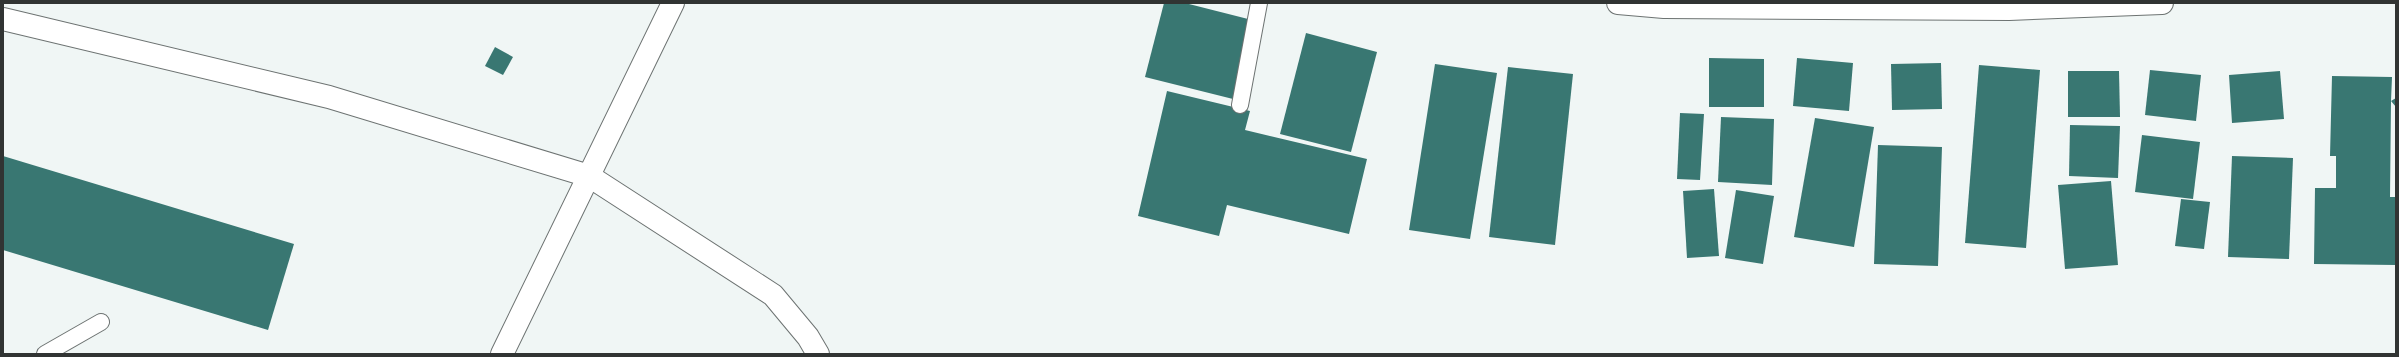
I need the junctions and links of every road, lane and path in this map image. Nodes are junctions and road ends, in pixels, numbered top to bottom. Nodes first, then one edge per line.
1 (673, 3) edge
2 (1258, 3) edge
3 (1618, 3) edge
4 (2162, 3) edge
5 (1665, 5) edge
6 (3, 19) edge
7 (1240, 105) dead end
8 (589, 176) junction
9 (101, 322) dead end
10 (44, 354) edge
11 (502, 354) edge
12 (818, 354) edge

1 - 8 street
2 - 7 lane
3 - 5 street
4 - 5 street
6 - 8 street
8 - 11 street
8 - 12 street
9 - 10 lane

